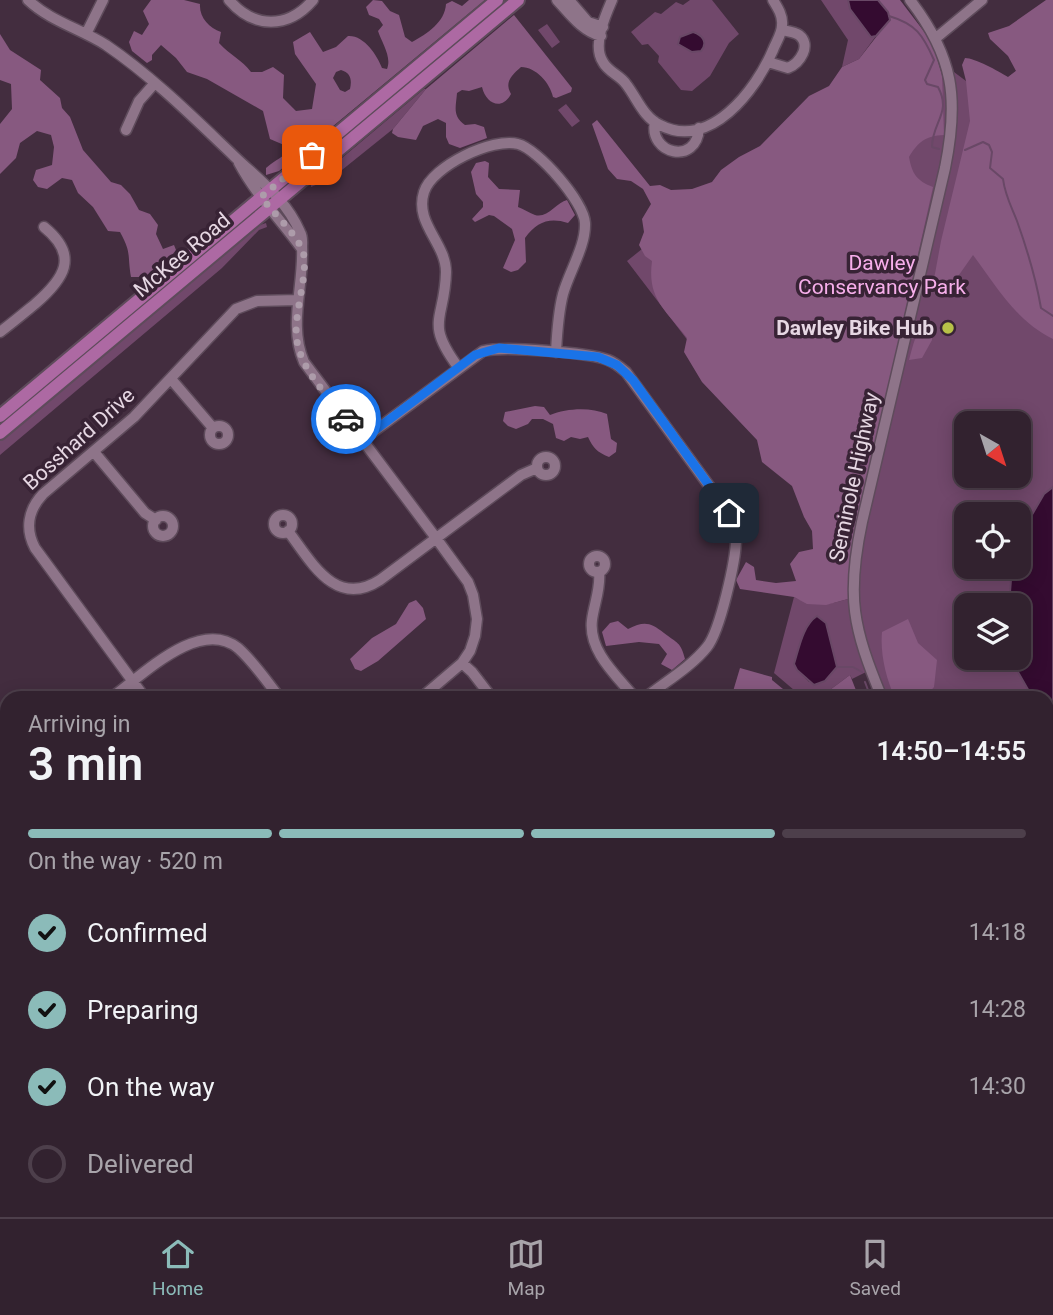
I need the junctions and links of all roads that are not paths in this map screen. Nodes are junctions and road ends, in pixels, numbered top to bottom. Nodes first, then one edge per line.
1 (28, 0) edge
2 (103, 0) edge
3 (229, 0) edge
4 (313, 0) edge
5 (497, 0) edge
6 (518, 0) edge
7 (556, 0) edge
8 (569, 0) edge
9 (612, 0) edge
10 (774, 0) edge
11 (910, 0) edge
12 (982, 0) edge
13 (782, 30) junction
14 (602, 31) junction
15 (86, 34) junction
16 (936, 38) junction
17 (768, 62) junction
18 (154, 84) junction
19 (655, 122) junction
20 (699, 128) junction
21 (126, 130) dead end
22 (270, 199) junction
23 (44, 227) dead end
24 (298, 300) junction
25 (0, 332) edge
26 (556, 352) junction
27 (458, 367) junction
28 (171, 379) junction
29 (0, 416) edge
30 (213, 428) dead end
31 (0, 433) edge
32 (362, 440) junction
33 (94, 452) junction
34 (537, 468) dead end
35 (156, 520) dead end
36 (288, 531) dead end
37 (436, 538) junction
38 (599, 572) dead end
39 (462, 663) junction
40 (133, 682) junction
41 (121, 691) edge
42 (140, 691) edge
43 (274, 691) edge
44 (429, 691) edge
45 (487, 691) edge
46 (629, 691) edge
47 (654, 691) edge
48 (879, 691) edge

1 - 15 street
2 - 15 street
3 - 4 street
5 - 22 main road, McKee Road
6 - 22 main road, McKee Road
7 - 14 street
8 - 14 street
9 - 14 street
10 - 13 street
11 - 16 street, Seminole Highway
12 - 16 street
13 - 17 street
13 - 17 street
14 - 19 street
15 - 18 street
16 - 48 street, Seminole Highway
17 - 20 street
18 - 21 street
18 - 22 street
19 - 20 street
19 - 20 street
22 - 24 street
22 - 29 main road, McKee Road
22 - 31 main road, McKee Road
23 - 25 street
24 - 28 street, Bosshard Drive
24 - 32 street
26 - 27 street
26 - 27 street
26 - 47 street
27 - 32 street
28 - 30 street
28 - 33 street, Bosshard Drive
32 - 37 street
33 - 35 street
33 - 40 street, Bosshard Drive
34 - 37 street
36 - 37 street
37 - 39 street
38 - 46 street
39 - 44 street
39 - 45 street
40 - 41 street
40 - 42 street, Bosshard Drive
40 - 43 street

